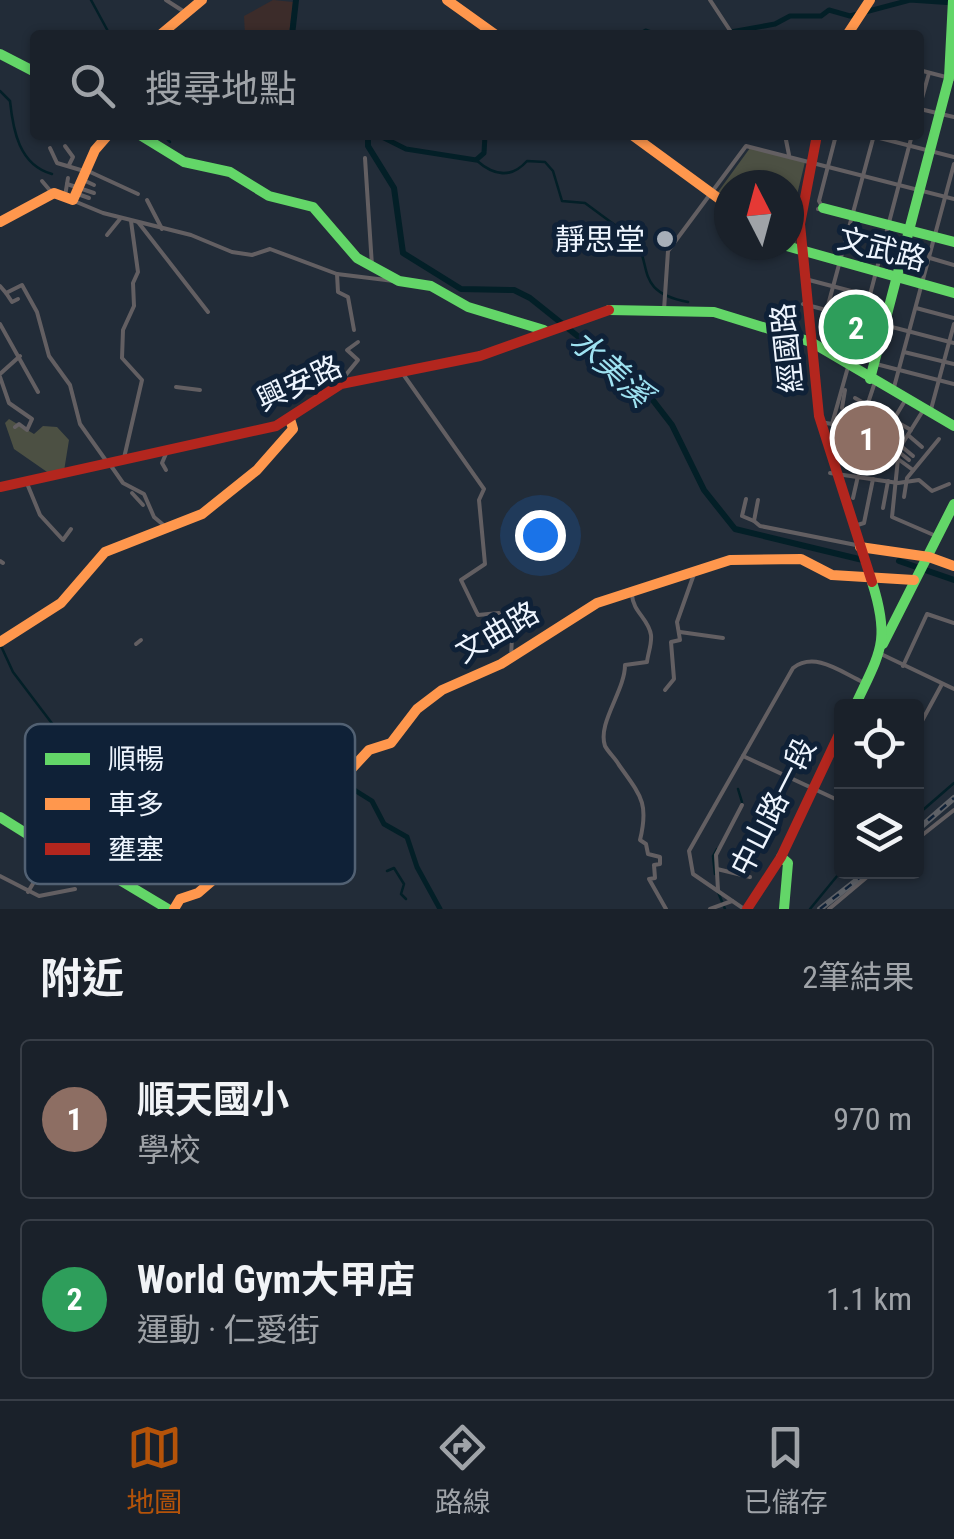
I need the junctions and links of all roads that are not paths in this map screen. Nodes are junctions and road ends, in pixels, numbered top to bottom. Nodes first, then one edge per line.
1 (166, 0) edge
2 (202, 0) edge
3 (447, 0) edge
4 (710, 0) edge
5 (870, 0) edge
6 (953, 2) edge
7 (183, 11) junction
8 (856, 11) edge
9 (165, 30) edge
10 (489, 30) edge
11 (729, 30) edge
12 (0, 54) edge
13 (30, 69) edge
14 (924, 72) edge
15 (929, 73) junction
16 (952, 78) edge
17 (924, 91) edge
18 (924, 110) edge
19 (940, 114) junction
20 (954, 118) edge
21 (104, 140) edge
22 (148, 140) edge
23 (639, 140) edge
24 (787, 140) edge
25 (814, 140) edge
26 (835, 140) edge
27 (871, 140) edge
28 (887, 140) edge
29 (911, 140) edge
30 (65, 146) dead end
31 (910, 146) junction
32 (50, 148) dead end
33 (930, 151) junction
34 (789, 155) junction
35 (365, 158) dead end
36 (808, 160) junction
37 (954, 161) edge
38 (69, 165) junction
39 (828, 166) junction
40 (804, 174) edge
41 (864, 174) junction
42 (42, 180) dead end
43 (899, 184) junction
44 (73, 185) junction
45 (94, 185) dead end
46 (804, 185) edge
47 (920, 190) junction
48 (711, 192) junction
49 (94, 193) dead end
50 (138, 194) dead end
51 (714, 194) edge
52 (946, 197) junction
53 (89, 198) dead end
54 (804, 199) edge
55 (954, 199) edge
56 (147, 200) dead end
57 (821, 205) junction
58 (853, 214) junction
59 (120, 218) junction
60 (131, 221) junction
61 (0, 222) edge
62 (138, 222) junction
63 (889, 224) junction
64 (162, 229) junction
65 (910, 229) junction
66 (107, 235) dead end
67 (935, 236) junction
68 (954, 241) edge
69 (804, 254) edge
70 (929, 258) junction
71 (800, 260) edge
72 (800, 260) edge
73 (840, 264) junction
74 (954, 265) edge
75 (372, 266) junction
76 (876, 273) junction
77 (337, 274) junction
78 (897, 278) junction
79 (804, 279) junction
80 (399, 281) junction
81 (922, 285) junction
82 (0, 286) edge
83 (834, 286) junction
84 (6, 293) junction
85 (954, 293) edge
86 (870, 296) junction
87 (18, 299) dead end
88 (805, 304) junction
89 (916, 308) junction
90 (828, 309) junction
91 (664, 310) junction
92 (208, 312) dead end
93 (864, 319) junction
94 (954, 321) edge
95 (0, 324) edge
96 (884, 324) junction
97 (354, 330) dead end
98 (540, 330) junction
99 (910, 331) junction
100 (358, 342) dead end
101 (810, 342) junction
102 (952, 342) edge
103 (904, 352) junction
104 (20, 356) junction
105 (944, 361) junction
106 (874, 363) junction
107 (954, 364) edge
108 (850, 368) junction
109 (899, 370) junction
110 (402, 372) junction
111 (0, 375) edge
112 (872, 380) junction
113 (939, 380) junction
114 (954, 384) edge
115 (338, 386) junction
116 (176, 387) dead end
117 (200, 390) dead end
118 (845, 390) dead end
119 (38, 392) dead end
120 (893, 392) junction
121 (906, 399) junction
122 (867, 406) junction
123 (927, 411) junction
124 (290, 419) junction
125 (894, 419) dead end
126 (839, 422) dead end
127 (826, 423) junction
128 (15, 426) dead end
129 (954, 426) edge
130 (910, 433) junction
131 (939, 438) dead end
132 (922, 447) dead end
133 (168, 449) junction
134 (899, 452) junction
135 (124, 458) junction
136 (911, 458) dead end
137 (108, 462) junction
138 (166, 470) dead end
139 (913, 470) junction
140 (832, 473) junction
141 (858, 476) junction
142 (873, 479) junction
143 (26, 481) junction
144 (888, 481) junction
145 (906, 481) junction
146 (898, 483) junction
147 (949, 484) dead end
148 (0, 487) edge
149 (132, 493) dead end
150 (904, 497) dead end
151 (853, 498) dead end
152 (746, 499) dead end
153 (758, 500) dead end
154 (954, 504) edge
155 (143, 505) dead end
156 (883, 508) dead end
157 (754, 521) junction
158 (954, 523) edge
159 (853, 526) junction
160 (166, 528) junction
161 (71, 529) dead end
162 (939, 532) junction
163 (858, 548) junction
164 (924, 558) junction
165 (954, 566) edge
166 (867, 572) junction
167 (694, 574) junction
168 (915, 578) junction
169 (632, 592) junction
170 (954, 624) edge
171 (680, 632) junction
172 (723, 638) dead end
173 (0, 642) edge
174 (880, 651) junction
175 (511, 658) junction
176 (904, 666) junction
177 (863, 682) junction
178 (942, 684) junction
179 (954, 689) edge
180 (665, 690) dead end
181 (856, 699) edge
182 (856, 699) edge
183 (924, 717) edge
184 (834, 746) edge
185 (834, 751) edge
186 (744, 756) junction
187 (355, 765) edge
188 (814, 790) junction
189 (834, 799) edge
190 (742, 805) dead end
191 (954, 810) edge
192 (0, 817) edge
193 (25, 832) edge
194 (924, 834) edge
195 (782, 857) junction
196 (716, 869) junction
197 (0, 876) edge
198 (750, 877) dead end
199 (864, 879) edge
200 (33, 884) edge
201 (127, 884) edge
202 (208, 884) edge
203 (75, 889) dead end
204 (718, 890) junction
205 (28, 892) junction
206 (732, 901) junction
207 (171, 909) edge
208 (666, 909) edge
209 (710, 909) edge
210 (748, 909) edge
211 (784, 909) edge
212 (829, 909) edge

1 - 7 street
2 - 7 street
3 - 10 street
4 - 11 street
5 - 8 street
6 - 16 street
7 - 9 street
12 - 13 street
14 - 15 street
15 - 16 street
15 - 17 street
16 - 19 street
18 - 19 street
19 - 20 street
19 - 33 street
21 - 44 street
22 - 75 street
23 - 48 street
24 - 34 street
25 - 36 street, 經國路
26 - 39 street
27 - 41 street
28 - 31 street
29 - 31 street
30 - 38 street
31 - 33 street
31 - 43 street
32 - 38 street
33 - 37 street
33 - 47 street
34 - 36 street
34 - 48 street
35 - 75 street
36 - 39 street
36 - 40 street, 經國路
36 - 46 street, 經國路
37 - 52 street
38 - 44 street
39 - 41 street
39 - 57 street
41 - 43 street
41 - 58 street
42 - 44 street
43 - 47 street
43 - 63 street
44 - 45 street
44 - 49 street
44 - 50 street
44 - 53 street
44 - 59 street
44 - 61 street
47 - 52 street
47 - 65 street
48 - 51 street
48 - 91 street
52 - 55 street
52 - 67 street
54 - 57 street
56 - 64 street
57 - 58 street
58 - 63 street
58 - 73 street
59 - 60 street
59 - 66 street
60 - 62 street
60 - 135 street
62 - 64 street
62 - 92 street
63 - 65 street
63 - 76 street
64 - 77 street
65 - 67 street
65 - 78 street
67 - 68 street
67 - 70 street
69 - 73 street, 文武路
70 - 74 street
70 - 81 street
71 - 79 street, 經國路
72 - 88 street, 經國路
73 - 76 street, 文武路
73 - 83 street
75 - 80 street
76 - 78 street, 文武路
76 - 86 street
77 - 80 street
77 - 97 street
78 - 81 street, 文武路
78 - 96 street
79 - 83 street
79 - 88 street, 經國路
80 - 98 street
81 - 85 street, 文武路
81 - 89 street
82 - 84 street
83 - 86 street
83 - 90 street
84 - 87 street
84 - 137 street
86 - 93 street
88 - 90 street
88 - 101 street, 經國路
89 - 94 street
89 - 99 street
90 - 93 street
91 - 98 street, 興安路
91 - 101 street, 興安路
93 - 96 street
93 - 108 street
94 - 102 street
95 - 104 street
96 - 99 street
96 - 106 street
98 - 110 street, 興安路
99 - 102 street
99 - 103 street
100 - 115 street
101 - 108 street, 興安路
101 - 127 street, 經國路
101 - 140 street, 經國路
102 - 105 street
103 - 105 street
103 - 109 street
104 - 111 street
104 - 119 street
105 - 107 street
105 - 113 street
106 - 109 street
106 - 112 street
108 - 112 street, 興安路
108 - 127 street
109 - 113 street
109 - 120 street
110 - 115 street, 興安路
110 - 175 street
111 - 128 street
112 - 120 street, 興安路
112 - 122 street
113 - 114 street
113 - 123 street
115 - 124 street, 興安路
116 - 117 street
118 - 122 street
120 - 121 street, 興安路
121 - 123 street, 興安路
121 - 125 street
122 - 130 street
123 - 129 street, 興安路
123 - 130 street
124 - 133 street, 興安路
124 - 160 street
126 - 127 street
127 - 140 street, 經國路
130 - 132 street
130 - 134 street
131 - 139 street
133 - 135 street, 興安路
133 - 138 street
134 - 136 street
134 - 139 street
134 - 146 street
135 - 137 street, 興安路
137 - 143 street, 興安路
137 - 160 street
139 - 145 street
140 - 141 street
140 - 159 street, 經國路
140 - 163 street, 經國路
141 - 142 street
141 - 151 street
142 - 144 street
142 - 159 street
143 - 148 street, 興安路
143 - 161 street
144 - 146 street
144 - 156 street
145 - 146 street
145 - 147 street
145 - 150 street
146 - 162 street
149 - 155 street
152 - 157 street
153 - 157 street
154 - 162 street
157 - 163 street
158 - 162 street
159 - 163 street, 經國路
160 - 173 street
162 - 164 street
163 - 164 street
163 - 166 street
164 - 165 street
164 - 168 street
166 - 167 street, 文曲路
166 - 168 street, 文曲路
166 - 174 street
167 - 169 street, 文曲路
167 - 171 street
168 - 174 street
169 - 175 street, 文曲路
169 - 208 street
170 - 176 street
171 - 172 street
171 - 180 street
174 - 176 street
174 - 177 street
174 - 181 street
175 - 187 street, 文曲路
176 - 178 street
177 - 182 street
177 - 186 street
178 - 179 street
178 - 183 street
184 - 188 street, 中山路一段
185 - 188 street, 中山路一段
186 - 188 street
186 - 204 street
188 - 189 street
188 - 195 street, 中山路一段
190 - 196 street
191 - 194 street
192 - 193 street
195 - 210 street, 中山路一段
195 - 211 street
196 - 198 street
196 - 204 street
197 - 205 street
199 - 212 street
200 - 205 street
201 - 207 street
202 - 207 street, 文曲路
203 - 205 street
204 - 206 street
206 - 209 street
206 - 210 street

